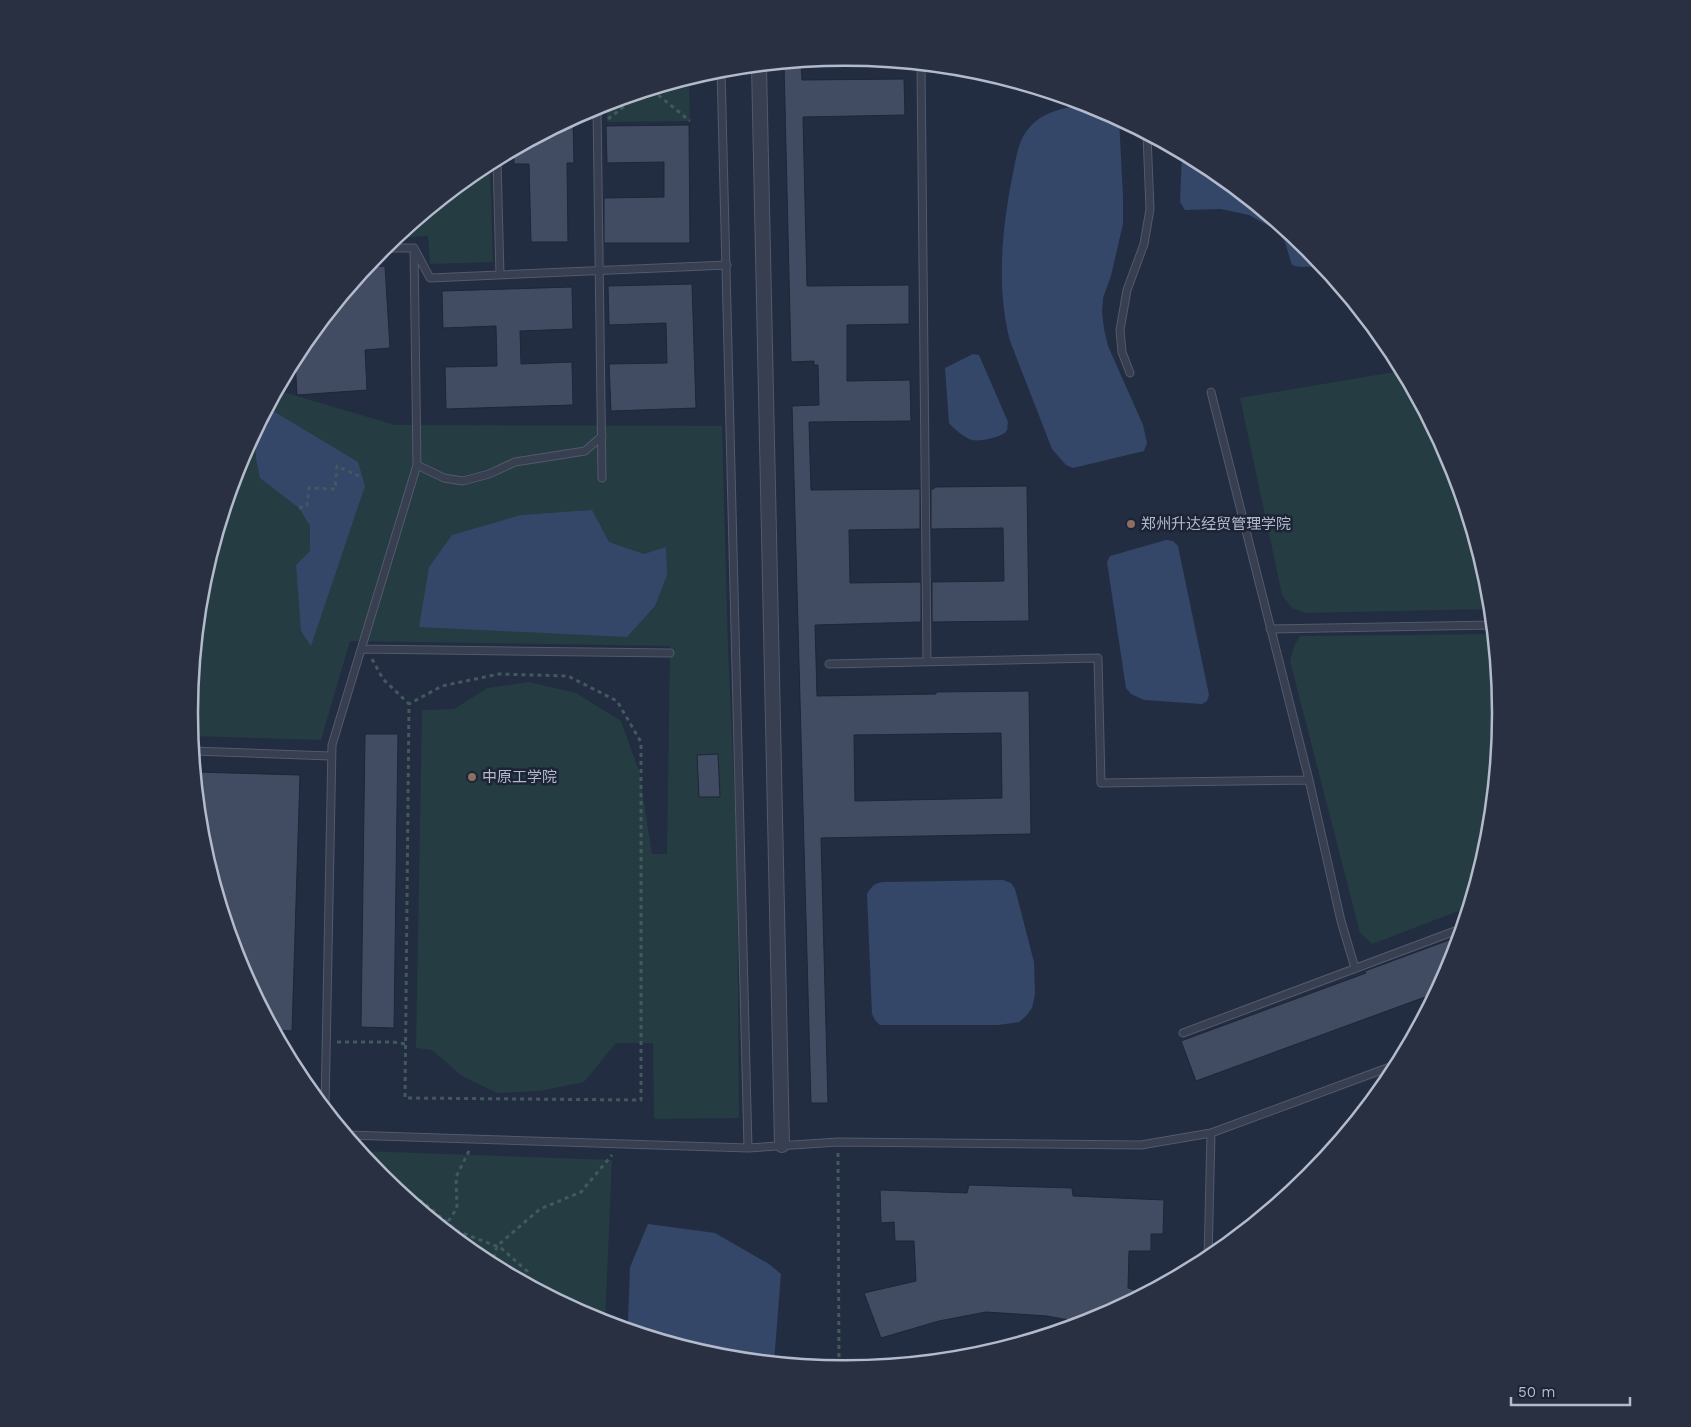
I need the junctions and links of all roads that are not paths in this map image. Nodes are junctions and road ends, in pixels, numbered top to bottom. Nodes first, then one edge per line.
1 (921, 71) edge
2 (759, 72) edge
3 (721, 79) edge
4 (597, 116) edge
5 (1147, 141) edge
6 (497, 168) edge
7 (397, 248) edge
8 (414, 248) junction
9 (726, 265) junction
10 (599, 271) junction
11 (500, 275) junction
12 (1130, 373) dead end
13 (1211, 392) dead end
14 (602, 436) junction
15 (417, 465) junction
16 (602, 478) dead end
17 (1486, 625) edge
18 (1270, 629) junction
19 (364, 649) junction
20 (670, 653) dead end
21 (927, 662) junction
22 (829, 664) dead end
23 (200, 752) edge
24 (331, 756) junction
25 (1309, 780) junction
26 (1454, 931) edge
27 (1355, 968) junction
28 (1183, 1033) dead end
29 (1387, 1068) edge
30 (325, 1098) edge
31 (1211, 1133) junction
32 (355, 1135) edge
33 (782, 1145) junction
34 (748, 1148) junction
35 (1208, 1250) edge

1 - 21 lane
2 - 33 street
3 - 9 lane
4 - 10 lane
5 - 12 lane
6 - 11 lane
7 - 8 lane
8 - 11 lane
8 - 15 lane
9 - 10 lane
9 - 34 lane
10 - 11 lane
10 - 14 lane
13 - 18 lane
14 - 15 lane
14 - 16 lane
15 - 19 lane
17 - 18 lane
18 - 25 lane
19 - 20 lane
19 - 24 lane
21 - 22 lane
21 - 25 lane
23 - 24 lane
24 - 30 lane
25 - 27 lane
26 - 27 lane
27 - 28 lane
29 - 31 lane
31 - 33 lane
31 - 35 lane
32 - 34 lane
33 - 34 lane

